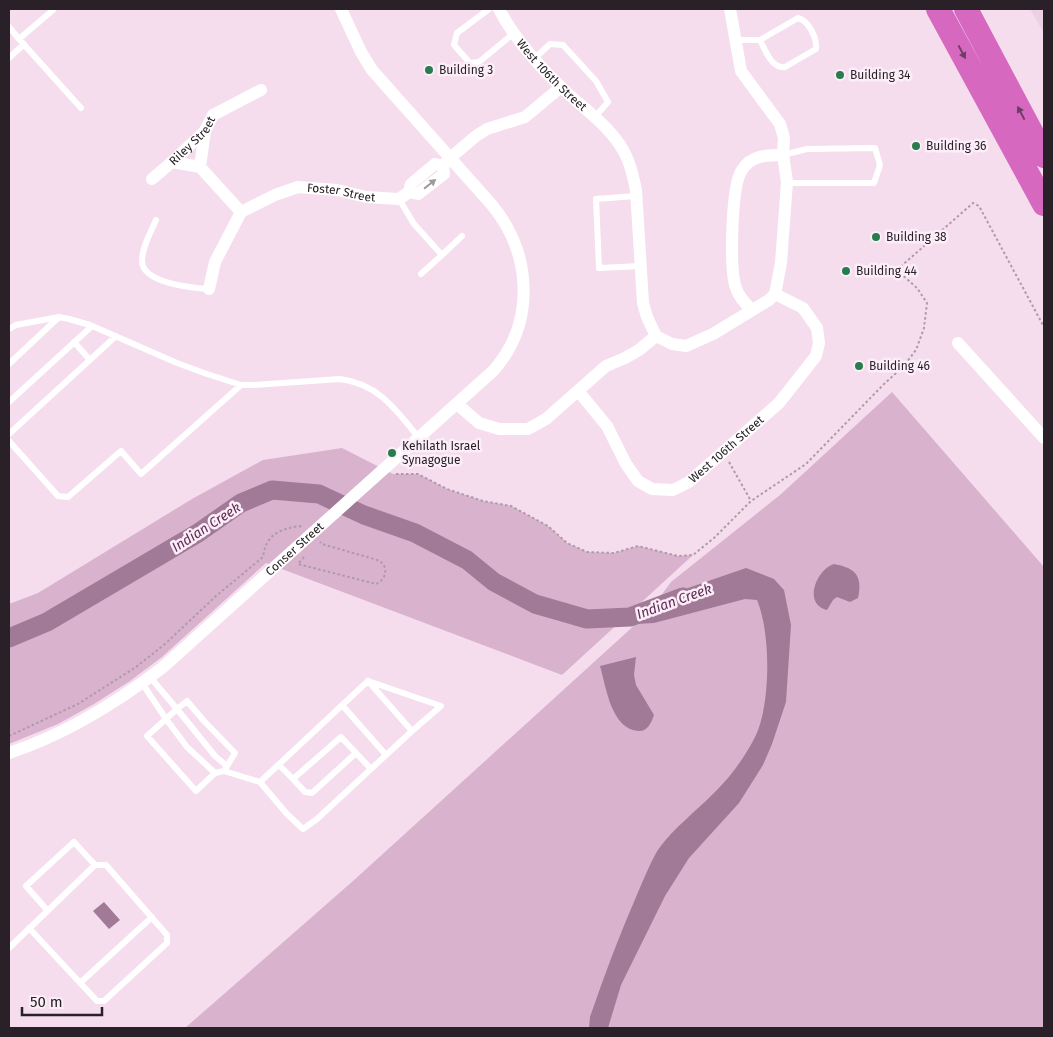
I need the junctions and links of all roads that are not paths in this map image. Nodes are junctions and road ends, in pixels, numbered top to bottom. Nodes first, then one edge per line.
1 (52, 9) edge
2 (341, 9) edge
3 (489, 9) edge
4 (499, 9) edge
5 (730, 9) edge
6 (938, 9) edge
7 (966, 9) edge
8 (9, 28) edge
9 (514, 34) junction
10 (735, 40) junction
11 (760, 40) junction
12 (22, 42) junction
13 (9, 58) edge
14 (535, 58) junction
15 (561, 87) junction
16 (261, 90) dead end
17 (81, 108) dead end
18 (595, 117) junction
19 (205, 131) junction
20 (783, 155) junction
21 (1044, 156) edge
22 (172, 162) junction
23 (447, 162) junction
24 (200, 167) junction
25 (152, 179) dead end
26 (787, 183) junction
27 (404, 196) junction
28 (636, 196) junction
29 (1044, 204) edge
30 (241, 212) junction
31 (156, 220) dead end
32 (462, 236) dead end
33 (442, 255) junction
34 (640, 266) junction
35 (421, 274) dead end
36 (209, 289) joint
37 (775, 294) junction
38 (752, 310) junction
39 (59, 317) junction
40 (92, 326) junction
41 (9, 329) edge
42 (116, 336) junction
43 (656, 336) junction
44 (74, 342) junction
45 (958, 343) dead end
46 (90, 360) junction
47 (9, 364) edge
48 (241, 385) junction
49 (578, 392) junction
50 (9, 402) edge
51 (457, 404) junction
52 (9, 434) edge
53 (419, 438) junction
54 (1044, 438) edge
55 (9, 441) edge
56 (146, 680) junction
57 (368, 681) junction
58 (342, 705) junction
59 (177, 710) junction
60 (166, 719) junction
61 (412, 731) junction
62 (356, 753) junction
63 (9, 754) edge
64 (386, 755) junction
65 (279, 765) junction
66 (225, 768) junction
67 (371, 769) junction
68 (215, 774) junction
69 (293, 779) junction
70 (260, 782) junction
71 (95, 865) junction
72 (47, 910) junction
73 (152, 917) junction
74 (29, 928) junction
75 (9, 948) edge
76 (80, 983) junction

1 - 12 lane
2 - 23 street
3 - 9 lane
4 - 9 street, West 106th Street
5 - 10 street
6 -> 29 highway
21 -> 7 highway
8 - 12 lane
9 - 14 street, West 106th Street
10 - 11 lane
10 - 20 street
11 - 11 lane
12 - 13 lane
12 - 17 lane
14 - 15 street, West 106th Street
14 - 18 lane
15 - 18 street, West 106th Street
15 - 23 street
16 - 19 street, Riley Street
18 - 28 street, West 106th Street
19 - 22 street, Riley Street
19 - 24 street
20 - 26 street
20 - 26 lane
20 - 38 street
22 - 24 street
22 - 25 street, Riley Street
23 - 27 street
23 - 51 street, Conser Street
24 - 30 street
26 - 37 street
27 - 30 street, Foster Street
27 - 33 lane
28 - 34 street, West 106th Street
28 - 34 lane
30 - 36 street
31 - 36 lane
32 - 33 lane
33 - 35 lane
34 - 43 street, West 106th Street
37 - 38 street
37 - 49 street, West 106th Street
38 - 43 street
39 - 40 lane
39 - 41 lane
39 - 47 lane
40 - 42 lane
40 - 44 lane
42 - 46 lane
42 - 48 lane
43 - 49 street
44 - 46 lane
44 - 50 lane
45 - 54 street
46 - 52 lane
48 - 53 lane
48 - 55 lane
49 - 51 street
51 - 53 street, Conser Street
53 - 56 street, Conser Street
56 - 59 lane
56 - 60 lane
56 - 63 street, Conser Street
57 - 58 lane
57 - 61 lane
57 - 61 lane
58 - 64 lane
58 - 65 lane
59 - 60 lane
59 - 66 lane
59 - 66 lane
60 - 68 lane
60 - 68 lane
61 - 64 lane
62 - 67 lane
62 - 69 lane
62 - 69 lane
64 - 67 lane
65 - 69 lane
65 - 70 lane
66 - 68 lane
66 - 70 lane
67 - 70 lane
71 - 72 lane
71 - 72 lane
71 - 73 lane
72 - 74 lane
73 - 76 lane
73 - 76 lane
74 - 75 lane
74 - 76 lane

